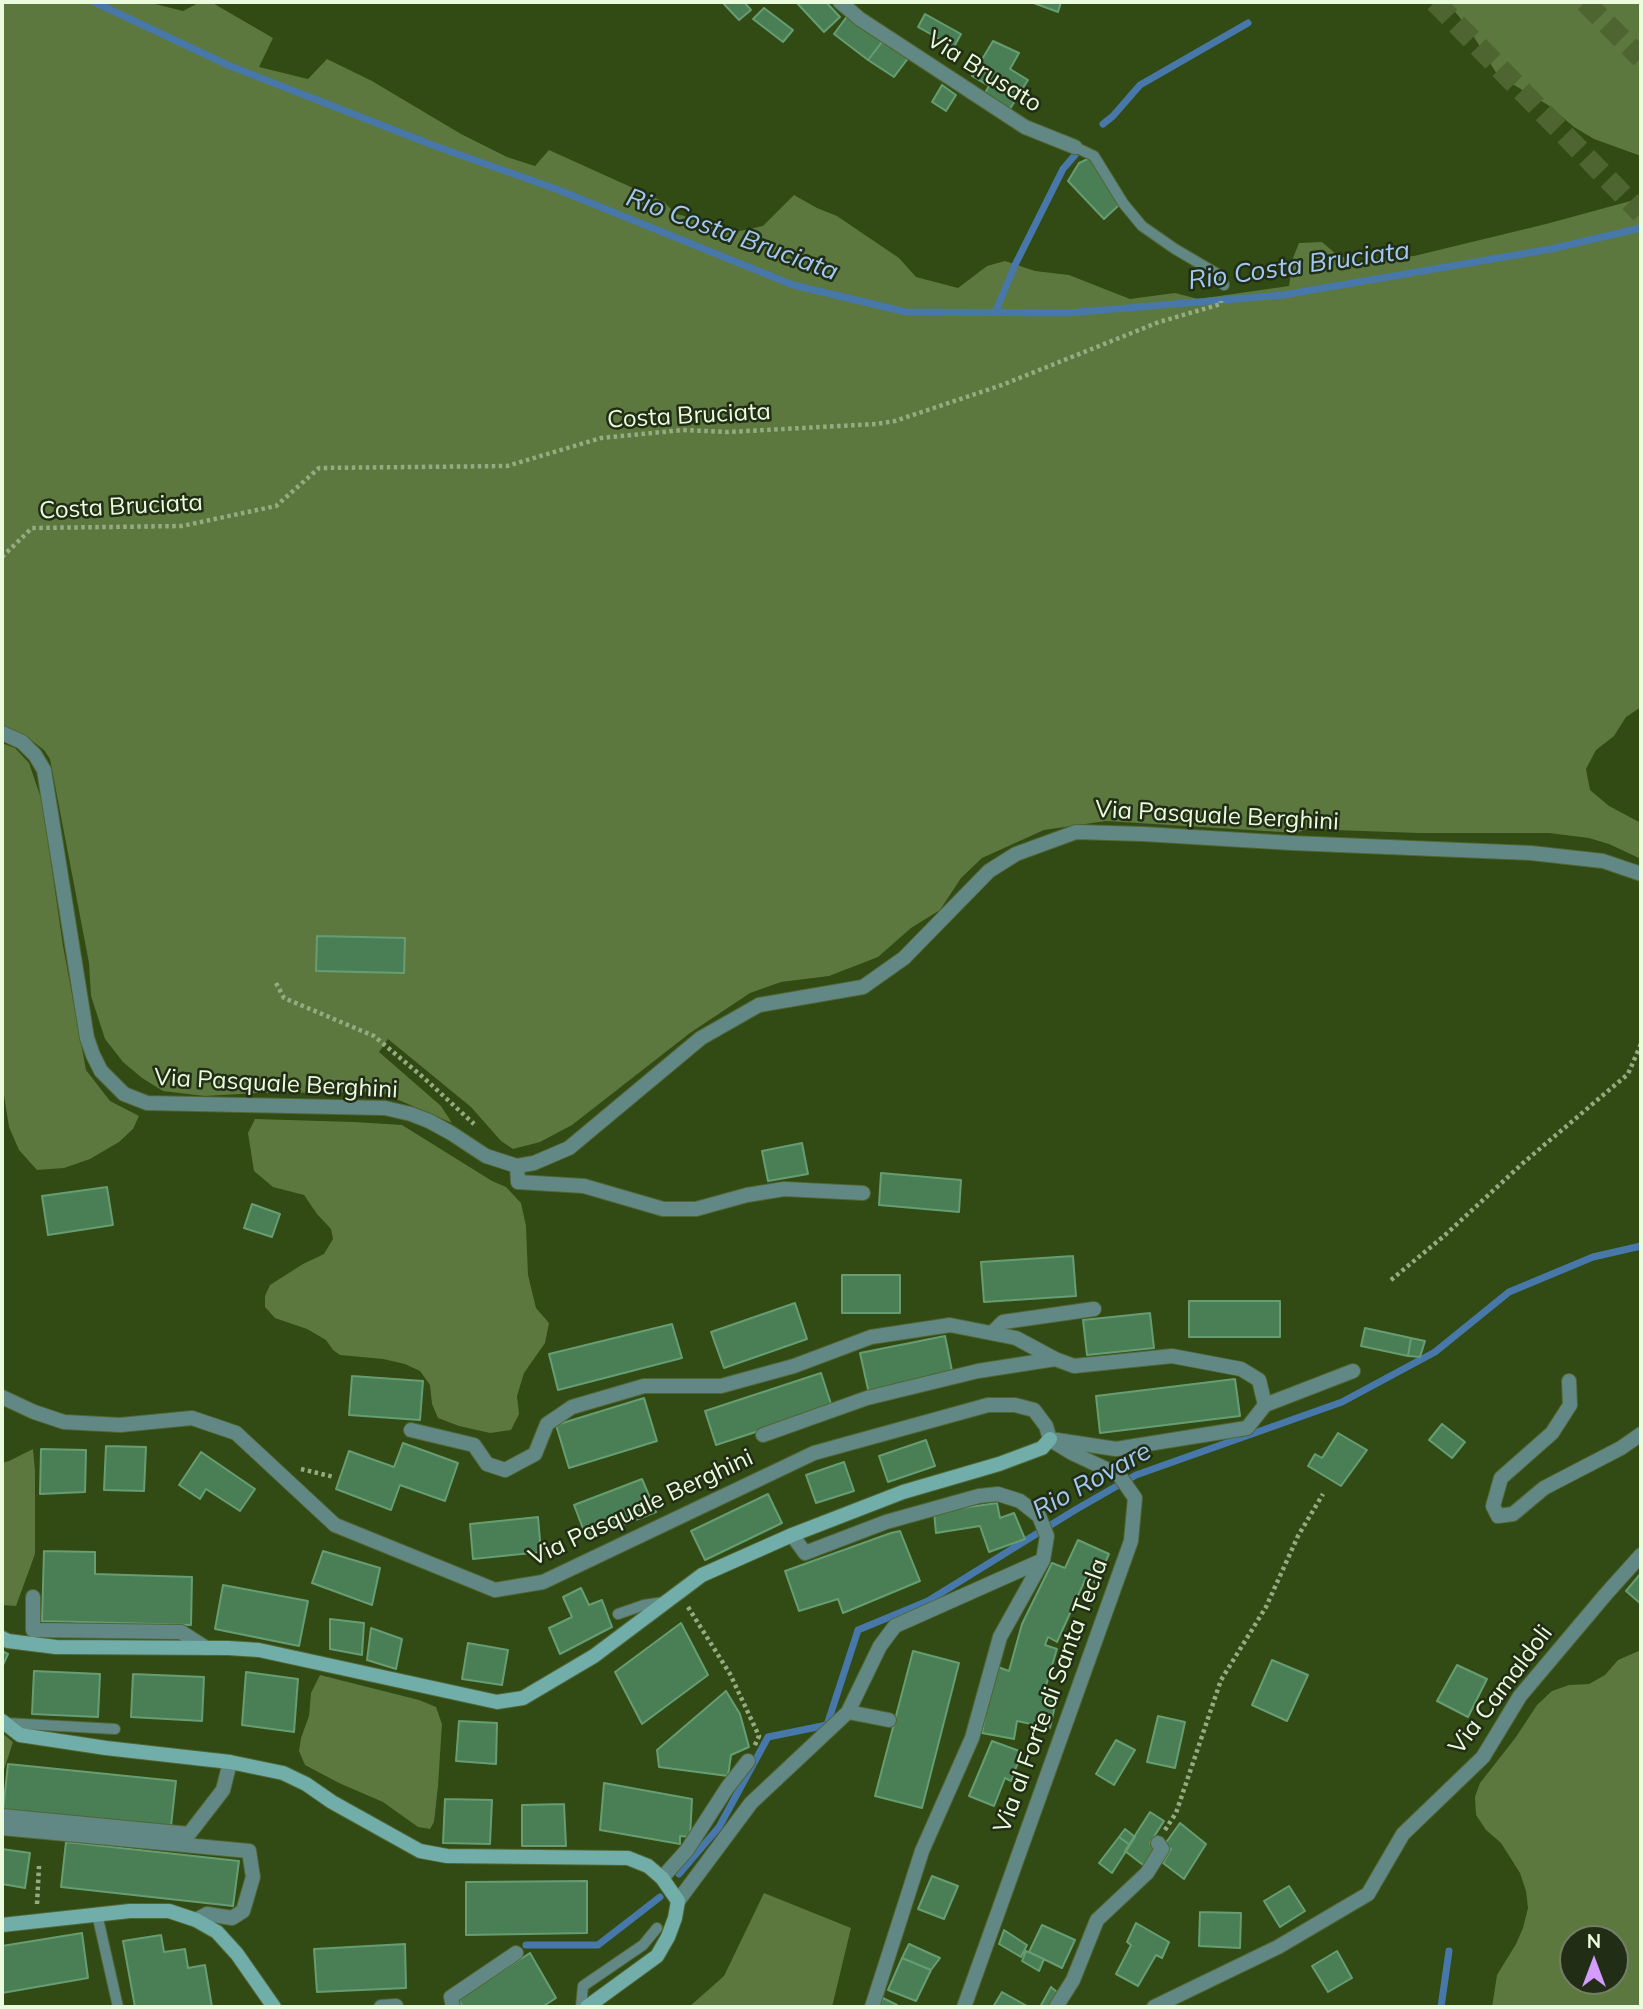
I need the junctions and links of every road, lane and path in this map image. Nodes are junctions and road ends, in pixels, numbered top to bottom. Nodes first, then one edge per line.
1 (840, 2) edge
2 (1075, 147) joint
3 (1224, 285) dead end
4 (1221, 304) dead end
5 (2, 557) edge
6 (2, 733) edge
7 (1641, 874) edge
8 (276, 983) dead end
9 (1641, 1044) edge
10 (479, 1129) dead end
11 (517, 1166) junction
12 (863, 1193) dead end
13 (1391, 1280) dead end
14 (1094, 1309) dead end
15 (992, 1333) junction
16 (1055, 1359) junction
17 (1353, 1371) dead end
18 (1569, 1381) dead end
19 (2, 1397) edge
20 (1265, 1405) junction
21 (411, 1430) dead end
22 (1641, 1434) edge
23 (763, 1435) dead end
24 (1050, 1439) junction
25 (1323, 1494) dead end
26 (792, 1535) junction
27 (1641, 1555) edge
28 (1043, 1560) junction
29 (678, 1592) junction
30 (33, 1597) dead end
31 (664, 1602) junction
32 (618, 1614) dead end
33 (2, 1638) edge
34 (206, 1648) junction
35 (848, 1712) junction
36 (889, 1720) dead end
37 (3, 1722) edge
38 (116, 1730) dead end
39 (748, 1760) joint
40 (230, 1762) junction
41 (2, 1816) edge
42 (2, 1828) edge
43 (1158, 1843) joint
44 (38, 1866) dead end
45 (662, 1878) junction
46 (678, 1901) junction
47 (97, 1914) junction
48 (196, 1920) junction
49 (36, 1922) junction
50 (2, 1926) edge
51 (657, 1928) dead end
52 (516, 1953) dead end
53 (118, 2007) edge
54 (274, 2007) edge
55 (381, 2007) edge
56 (396, 2007) edge
57 (453, 2007) edge
58 (581, 2007) edge
59 (587, 2007) edge
60 (872, 2007) edge
61 (964, 2007) edge
62 (1056, 2007) edge
63 (1154, 2007) edge

1 - 2 street, Via Brusato
2 - 3 lane, Via Brusato
4 - 5 path, Costa Bruciata
6 - 11 street, Via Pasquale Berghini
7 - 11 street, Via Pasquale Berghini
8 - 10 path
9 - 13 path
11 - 12 street, Via Pasquale Berghini
14 - 15 street
15 - 16 street
15 - 21 street
16 - 20 street
16 - 23 street
17 - 20 street
18 - 22 street
19 - 24 street, Via Pasquale Berghini
20 - 24 street
24 - 26 street
24 - 61 street, Via al Forte di Santa Tecla
25 - 43 path
26 - 28 street
26 - 29 street
27 - 63 street, Via Camaldoli
28 - 35 street
28 - 60 street
29 - 31 street
29 - 39 path
30 - 34 street
31 - 32 lane
31 - 34 street
33 - 34 street
35 - 36 street
35 - 46 street
37 - 38 lane
37 - 40 street
39 - 45 street
40 - 41 street
40 - 45 street
42 - 48 street
43 - 62 street
44 - 49 path
45 - 46 street
46 - 59 street
47 - 48 street
47 - 49 street
47 - 53 lane
48 - 54 street
49 - 50 street
51 - 58 lane
52 - 57 street
55 - 56 street

